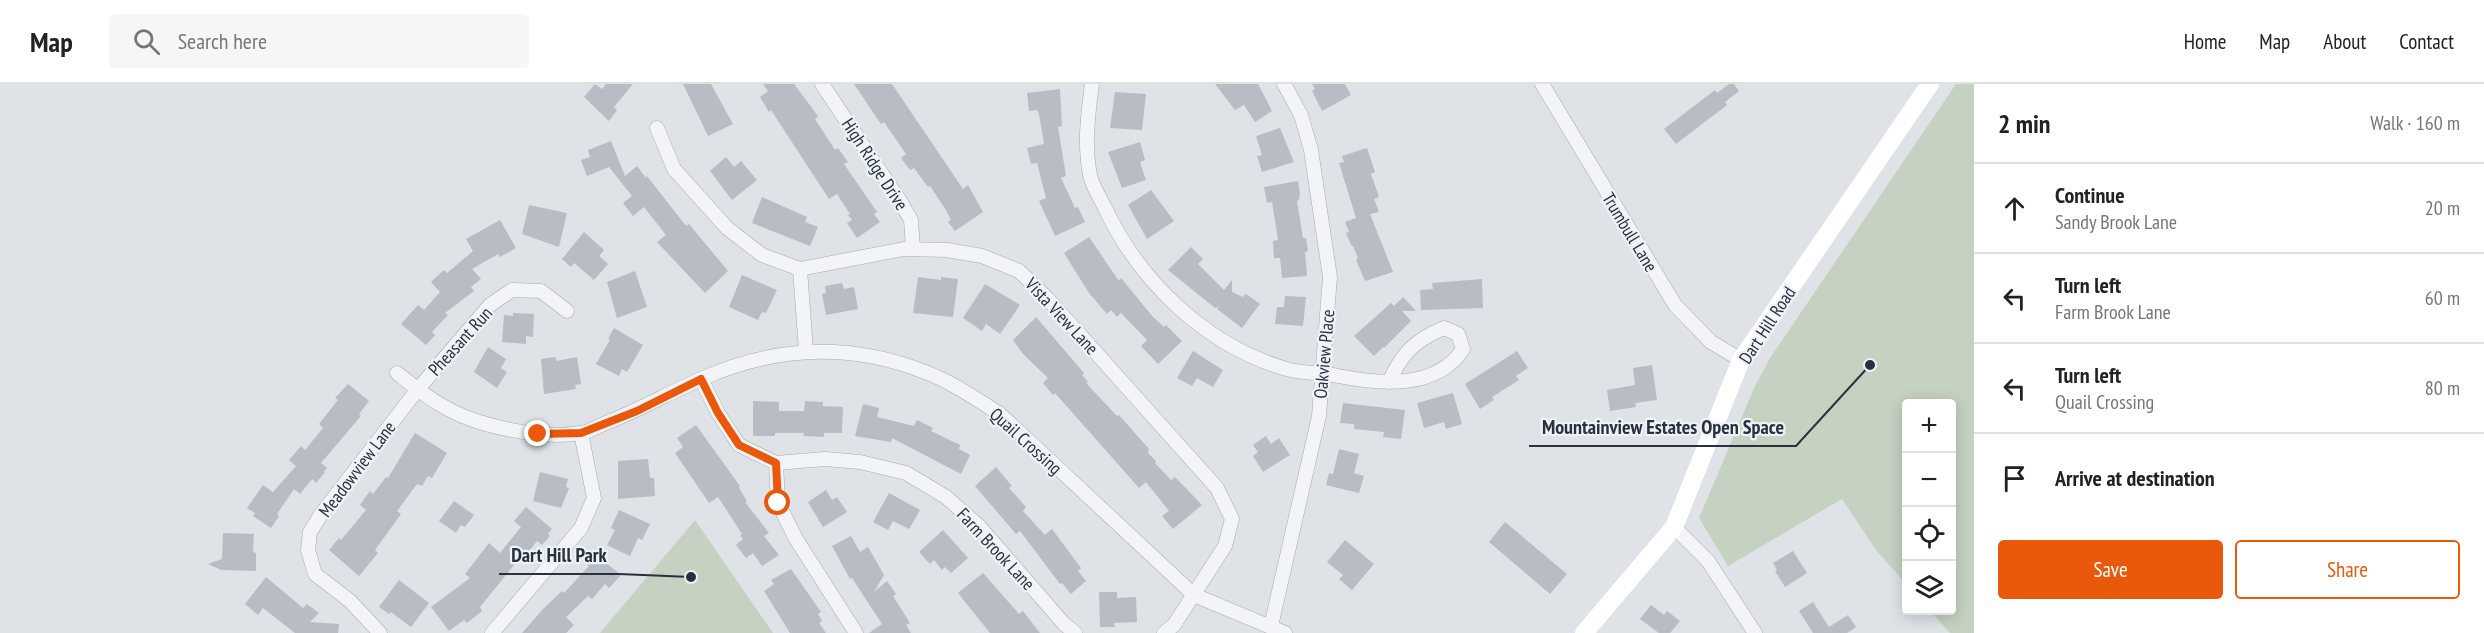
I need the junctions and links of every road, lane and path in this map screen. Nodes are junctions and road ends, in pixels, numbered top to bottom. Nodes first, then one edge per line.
1 (822, 84) edge
2 (1092, 84) edge
3 (1284, 84) edge
4 (1542, 84) edge
5 (1929, 84) edge
6 (657, 128) dead end
7 (914, 249) junction
8 (800, 269) junction
9 (567, 311) dead end
10 (806, 351) junction
11 (1741, 360) junction
12 (1322, 372) junction
13 (397, 373) dead end
14 (701, 379) junction
15 (1389, 382) junction
16 (418, 388) junction
17 (581, 433) junction
18 (776, 463) junction
19 (1674, 526) junction
20 (1194, 595) junction
21 (1271, 626) junction
22 (380, 633) edge
23 (492, 633) edge
24 (856, 633) edge
25 (1075, 633) edge
26 (1164, 633) edge
27 (1285, 633) edge
28 (1584, 633) edge
29 (1755, 633) edge

1 - 7 street, High Ridge Drive
2 - 12 street
3 - 12 street, Oakview Place
4 - 11 street, Trumbull Lane
5 - 11 main road, Dart Hill Road
6 - 8 street
7 - 8 street, Vista View Lane
7 - 20 street, Vista View Lane
8 - 10 street
9 - 16 street, Pheasant Run
10 - 14 street, Quail Crossing
10 - 20 street, Quail Crossing
11 - 19 main road, Dart Hill Road
12 - 15 street
12 - 21 street, Oakview Place
13 - 16 street, Quail Crossing
14 - 17 street, Quail Crossing
14 - 18 street
15 - 15 street
16 - 17 street, Quail Crossing
16 - 22 street, Meadowview Lane
17 - 23 street
18 - 24 street
18 - 25 street, Farm Brook Lane
19 - 28 main road, Dart Hill Road
19 - 29 street
20 - 21 street, Quail Crossing
20 - 26 street
21 - 27 street, Quail Crossing

